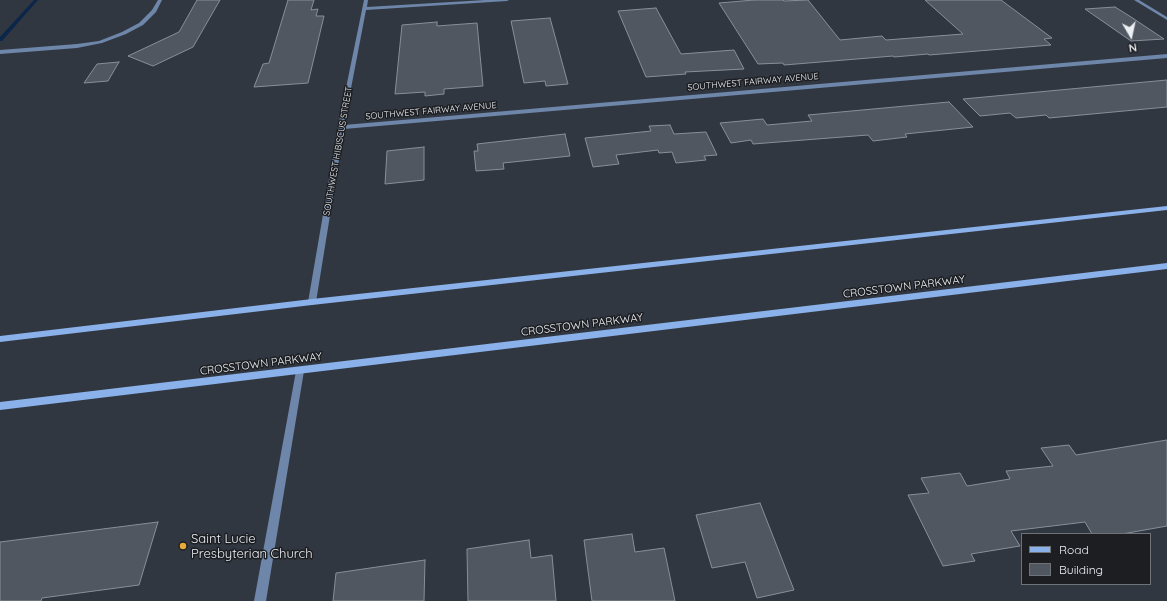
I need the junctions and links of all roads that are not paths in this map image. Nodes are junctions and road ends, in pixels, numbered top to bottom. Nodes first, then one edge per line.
1 (160, 0) edge
2 (366, 0) edge
3 (507, 0) edge
4 (1136, 0) edge
5 (364, 9) junction
6 (1167, 19) edge
7 (0, 52) edge
8 (1167, 56) edge
9 (341, 127) junction
10 (1167, 208) edge
11 (1167, 266) edge
12 (312, 302) junction
13 (0, 339) edge
14 (300, 371) junction
15 (0, 406) edge
16 (260, 601) edge

1 - 7 street
2 - 5 street, SOUTHWEST HIBISCUS STREET
3 - 5 street
4 - 6 street
5 - 9 street, SOUTHWEST HIBISCUS STREET
8 - 9 street, SOUTHWEST FAIRWAY AVENUE
9 - 12 street, SOUTHWEST HIBISCUS STREET
10 - 12 main road
11 - 14 main road, CROSSTOWN PARKWAY
12 - 13 main road
14 - 15 main road, CROSSTOWN PARKWAY
14 - 16 street

